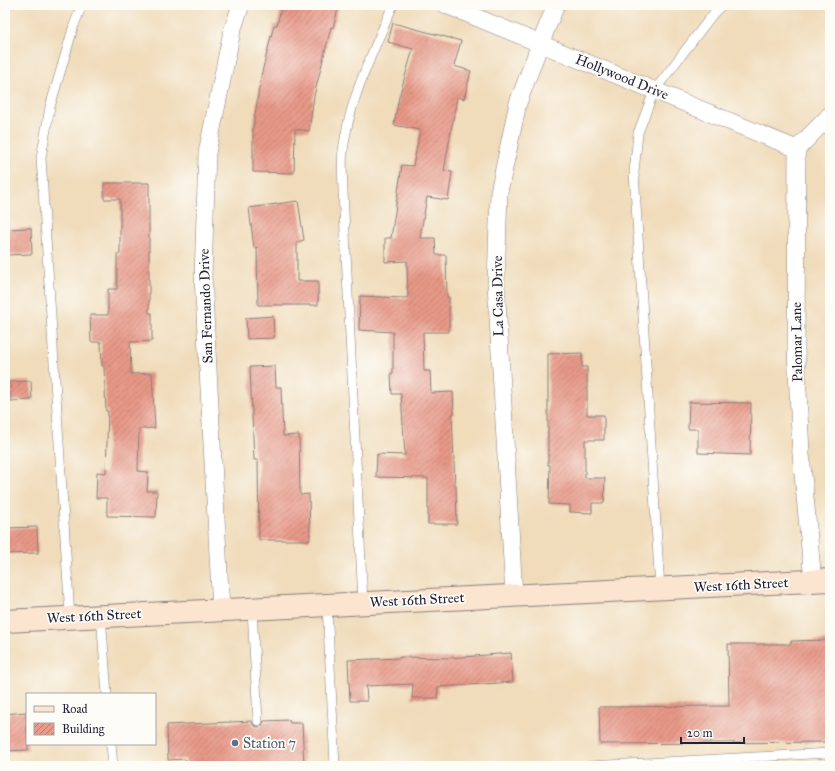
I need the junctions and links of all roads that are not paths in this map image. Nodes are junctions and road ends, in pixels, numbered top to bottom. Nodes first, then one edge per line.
1 (82, 5) edge
2 (241, 5) edge
3 (393, 5) edge
4 (446, 5) edge
5 (556, 5) edge
6 (722, 5) edge
7 (540, 44) junction
8 (654, 91) junction
9 (830, 115) edge
10 (797, 149) junction
11 (822, 581) edge
12 (660, 589) junction
13 (514, 596) junction
14 (363, 603) junction
15 (327, 605) junction
16 (252, 609) junction
17 (221, 610) junction
18 (101, 616) junction
19 (70, 617) junction
20 (5, 621) edge
21 (107, 693) edge
22 (258, 721) dead end
23 (111, 745) edge
24 (830, 753) edge
25 (113, 766) edge
26 (335, 766) edge
27 (590, 766) edge

1 - 19 lane
2 - 17 street, San Fernando Drive
3 - 14 lane
4 - 7 street, Hollywood Drive
5 - 7 street, La Casa Drive
6 - 8 lane
7 - 8 street, Hollywood Drive
7 - 13 street, La Casa Drive
8 - 10 street, Hollywood Drive
8 - 12 lane
9 - 10 street
10 - 11 street, Palomar Lane
11 - 12 main road, West 16th Street
12 - 13 main road, West 16th Street
13 - 14 main road, West 16th Street
14 - 15 main road, West 16th Street
15 - 16 main road, West 16th Street
15 - 26 lane
16 - 17 main road, West 16th Street
16 - 22 lane
17 - 18 main road, West 16th Street
18 - 19 main road, West 16th Street
18 - 21 lane
19 - 20 main road, West 16th Street
23 - 25 lane
24 - 27 lane

